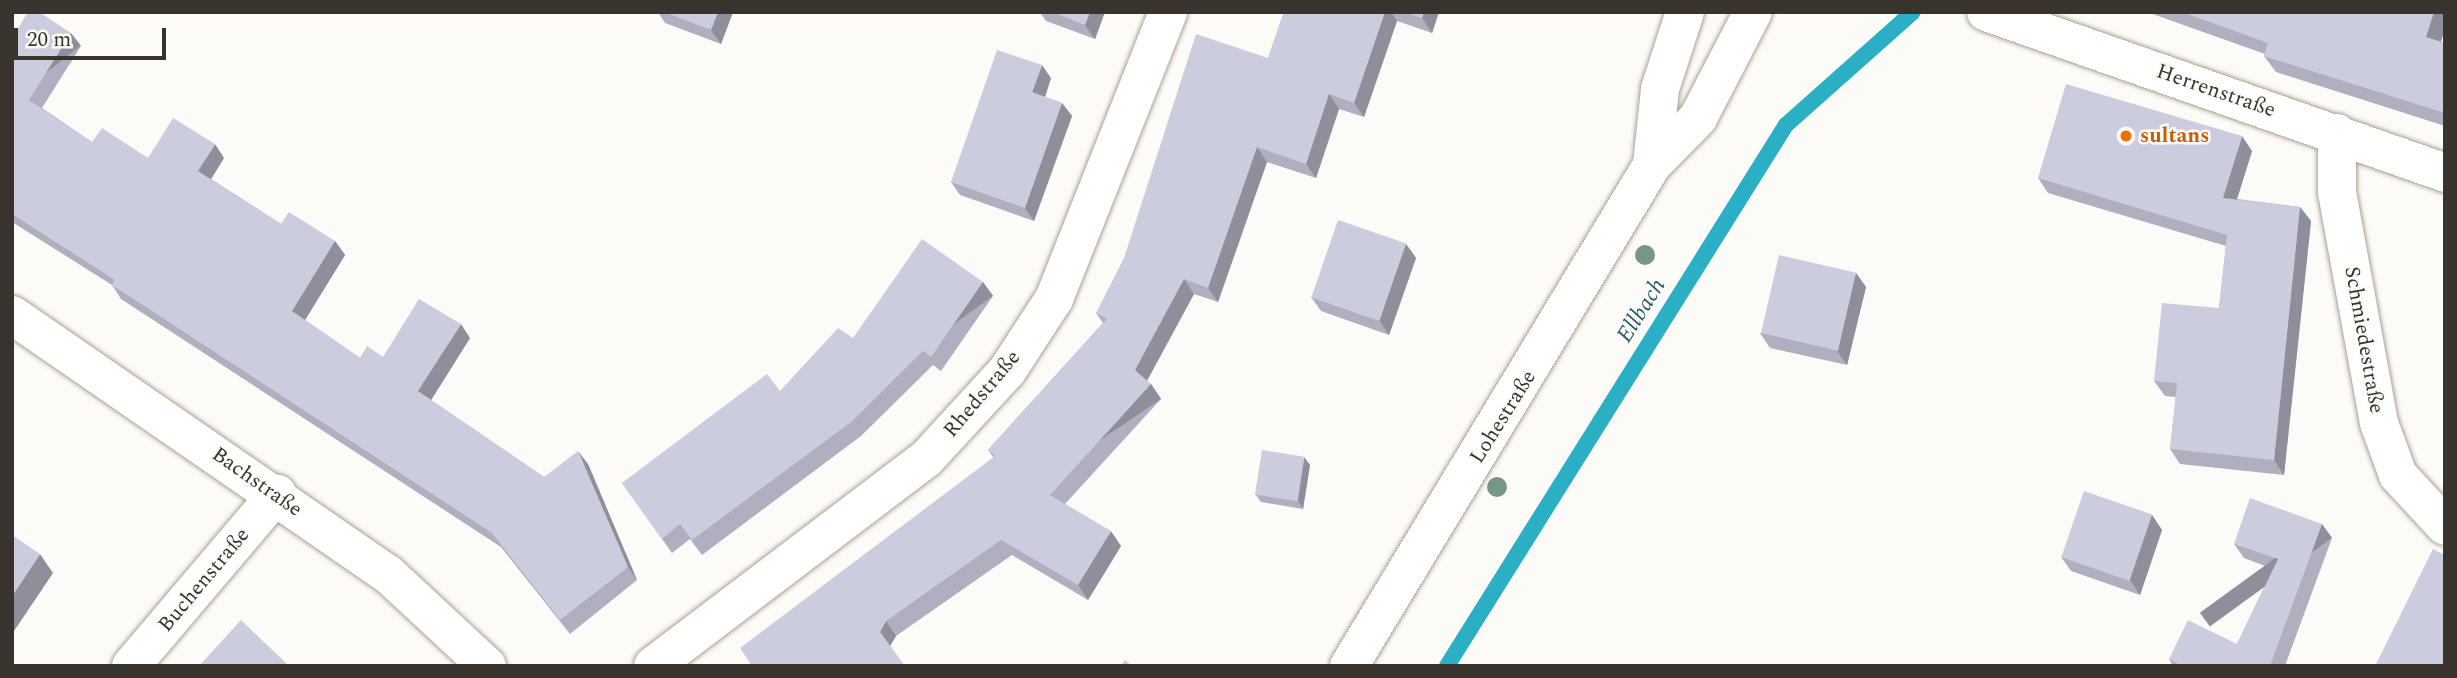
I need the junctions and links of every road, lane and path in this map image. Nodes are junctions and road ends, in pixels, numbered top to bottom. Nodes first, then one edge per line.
1 (1168, 12) edge
2 (1685, 12) edge
3 (1753, 12) edge
4 (1986, 12) edge
5 (2337, 132) junction
6 (1652, 165) junction
7 (2445, 173) edge
8 (12, 315) edge
9 (277, 495) junction
10 (2445, 526) edge
11 (131, 666) edge
12 (487, 666) edge
13 (653, 666) edge
14 (1349, 666) edge

1 - 13 street, Rhedstraße
2 - 6 street, Lohestraße
3 - 6 street, Lohestraße
4 - 5 street, Herrenstraße
5 - 7 street, Herrenstraße
5 - 10 street, Schmiedestraße
6 - 14 street, Lohestraße
8 - 9 street, Bachstraße
9 - 11 street, Buchenstraße
9 - 12 street, Bachstraße

